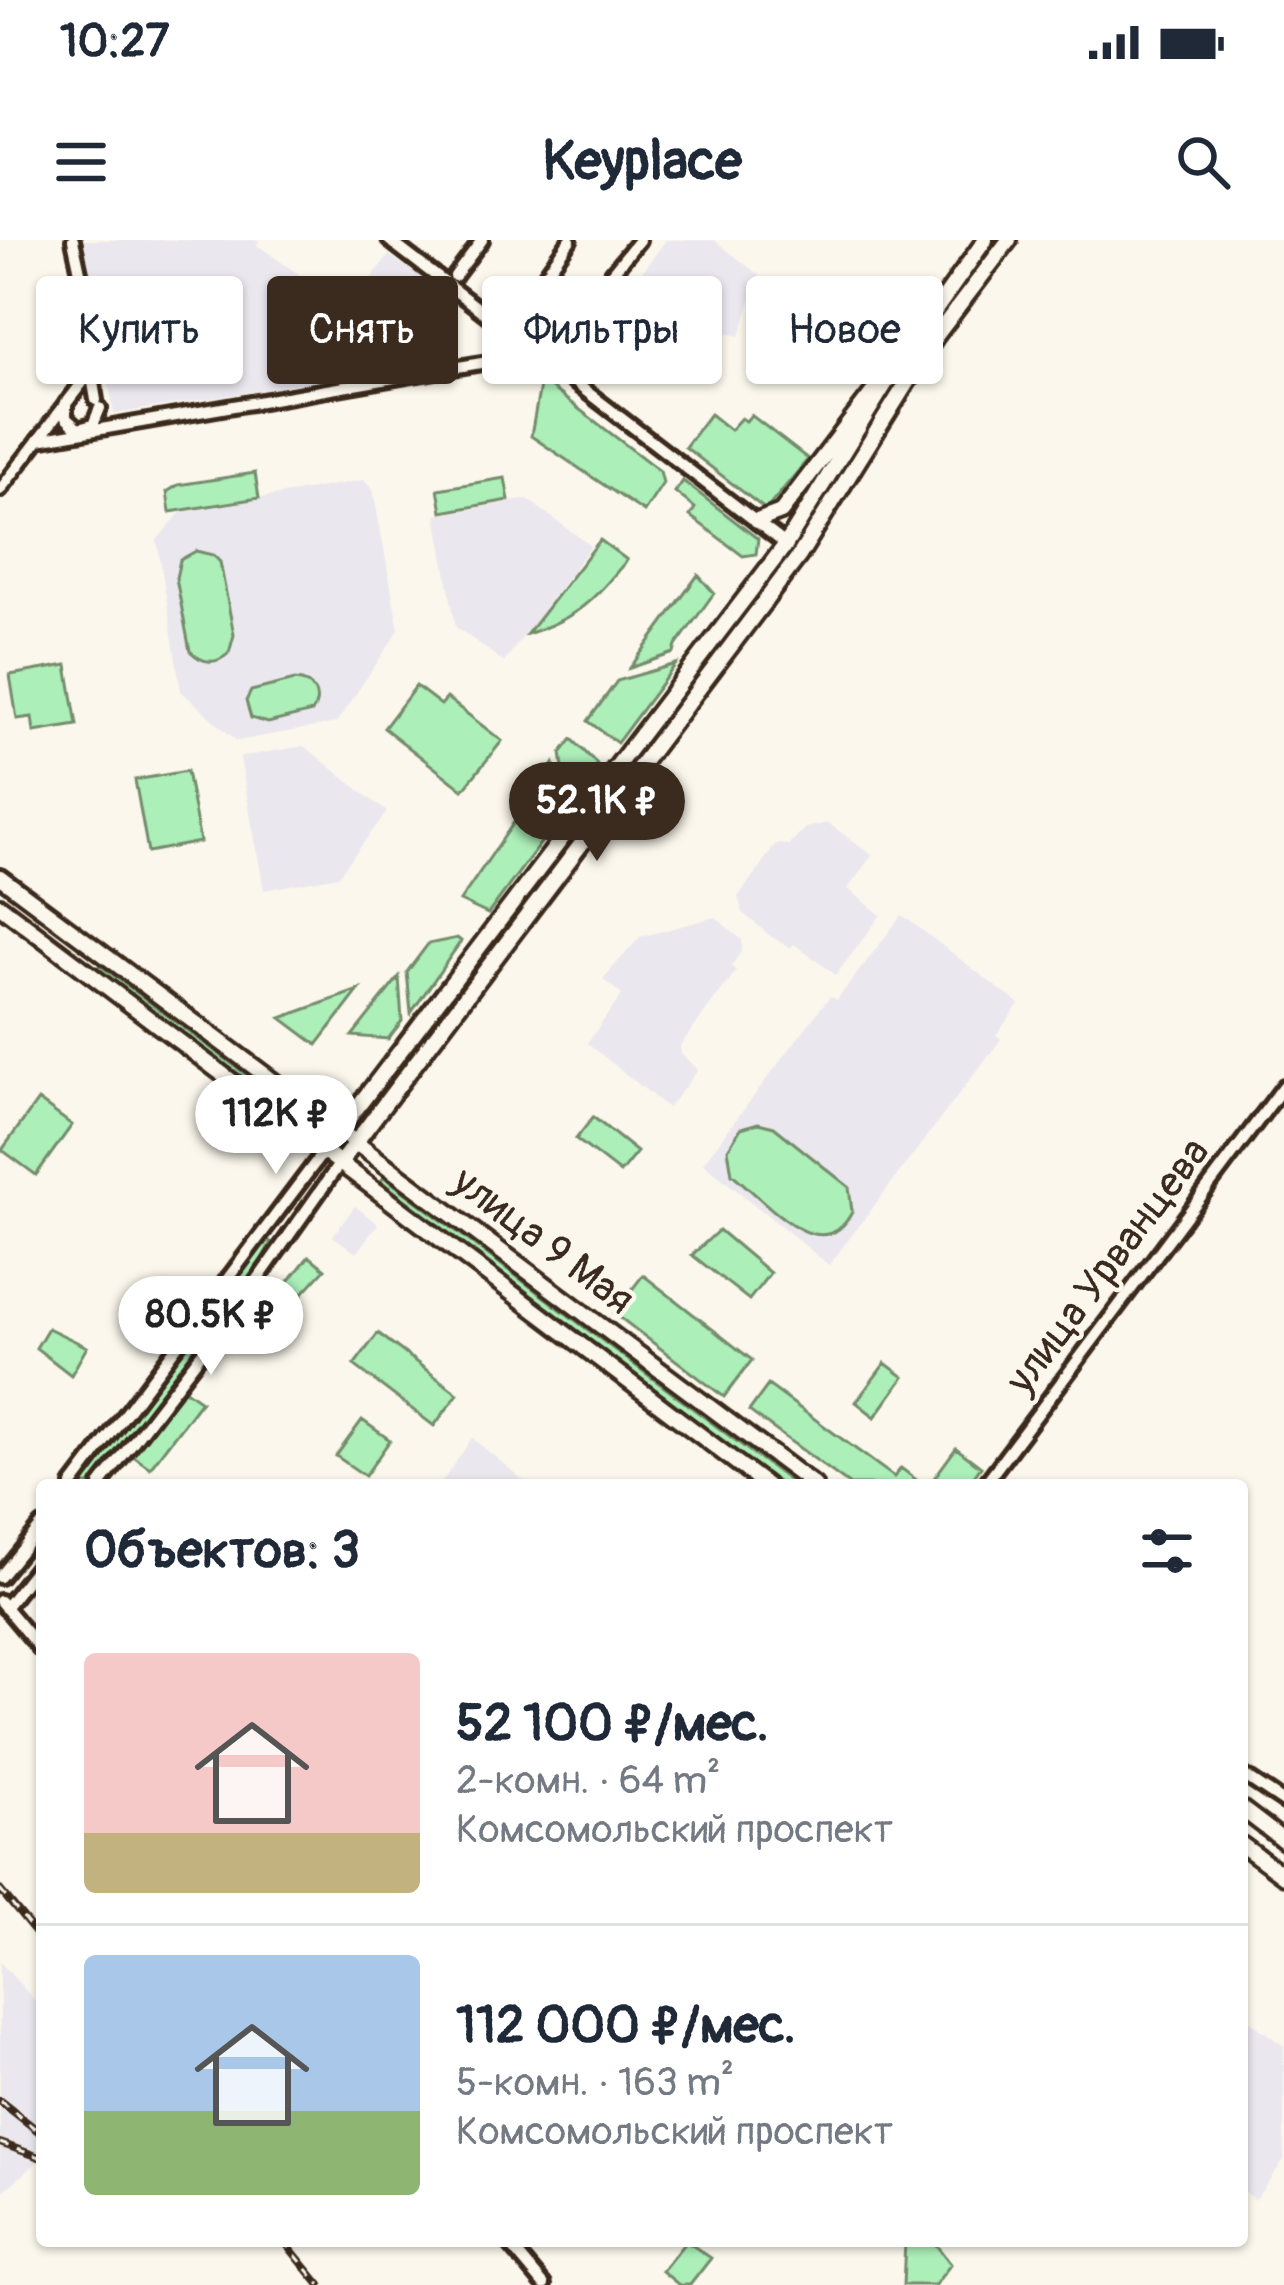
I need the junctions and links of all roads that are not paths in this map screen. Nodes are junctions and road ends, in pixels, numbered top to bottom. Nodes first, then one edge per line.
1 (74, 240) edge
2 (389, 240) edge
3 (482, 240) edge
4 (570, 240) edge
5 (639, 240) edge
6 (985, 240) edge
7 (1009, 240) edge
8 (81, 276) edge
9 (455, 276) dead end
10 (541, 276) edge
11 (610, 276) edge
12 (943, 300) edge
13 (482, 310) edge
14 (482, 361) edge
15 (81, 384) edge
16 (94, 384) edge
17 (579, 384) edge
18 (879, 384) edge
19 (885, 384) edge
20 (69, 400) junction
21 (98, 404) junction
22 (116, 424) junction
23 (83, 430) junction
24 (38, 440) junction
25 (0, 490) edge
26 (757, 521) junction
27 (786, 544) junction
28 (799, 556) junction
29 (598, 793) junction
30 (612, 804) junction
31 (0, 878) edge
32 (0, 906) edge
33 (1284, 1086) edge
34 (339, 1131) junction
35 (356, 1142) junction
36 (324, 1151) junction
37 (340, 1163) junction
38 (267, 1231) junction
39 (283, 1243) junction
40 (77, 1479) edge
41 (105, 1479) edge
42 (758, 1479) edge
43 (806, 1479) edge
44 (989, 1479) edge
45 (36, 1532) edge
46 (36, 1568) edge
47 (0, 1577) edge
48 (3, 1604) edge
49 (36, 1645) edge
50 (1248, 1784) edge
51 (1284, 1802) edge
52 (1248, 1814) edge
53 (1284, 1841) edge
54 (1248, 1849) edge
55 (1284, 1876) edge
56 (512, 2247) edge
57 (544, 2285) edge

1 - 8 street
2 - 13 street
3 - 9 street
4 - 10 street
5 - 11 street
6 - 12 main road
7 - 28 main road
14 - 22 street
15 - 20 street
16 - 21 street
17 - 26 street
18 - 26 main road
19 - 27 main road
20 - 21 street
20 - 23 street
20 - 24 street
21 - 22 street
21 - 23 street
22 - 23 street
23 - 24 street
24 - 25 street
26 - 27 street
27 - 28 street
27 - 29 main road
28 - 30 main road
29 - 30 main road
29 - 34 main road
30 - 35 main road
31 - 34 main road, улица 9 Мая
32 - 36 main road, улица 9 Мая
33 - 44 street, улица Урванцева
34 - 35 main road, улица 9 Мая
34 - 36 main road
35 - 37 main road
35 - 43 main road, улица 9 Мая
36 - 37 main road, улица 9 Мая
36 - 38 street
37 - 39 street
37 - 42 main road, улица 9 Мая
38 - 39 street
38 - 40 street
39 - 41 street
45 - 47 street
46 - 48 street
48 - 49 street
50 - 51 street
52 - 53 main road
54 - 55 main road
56 - 57 street

